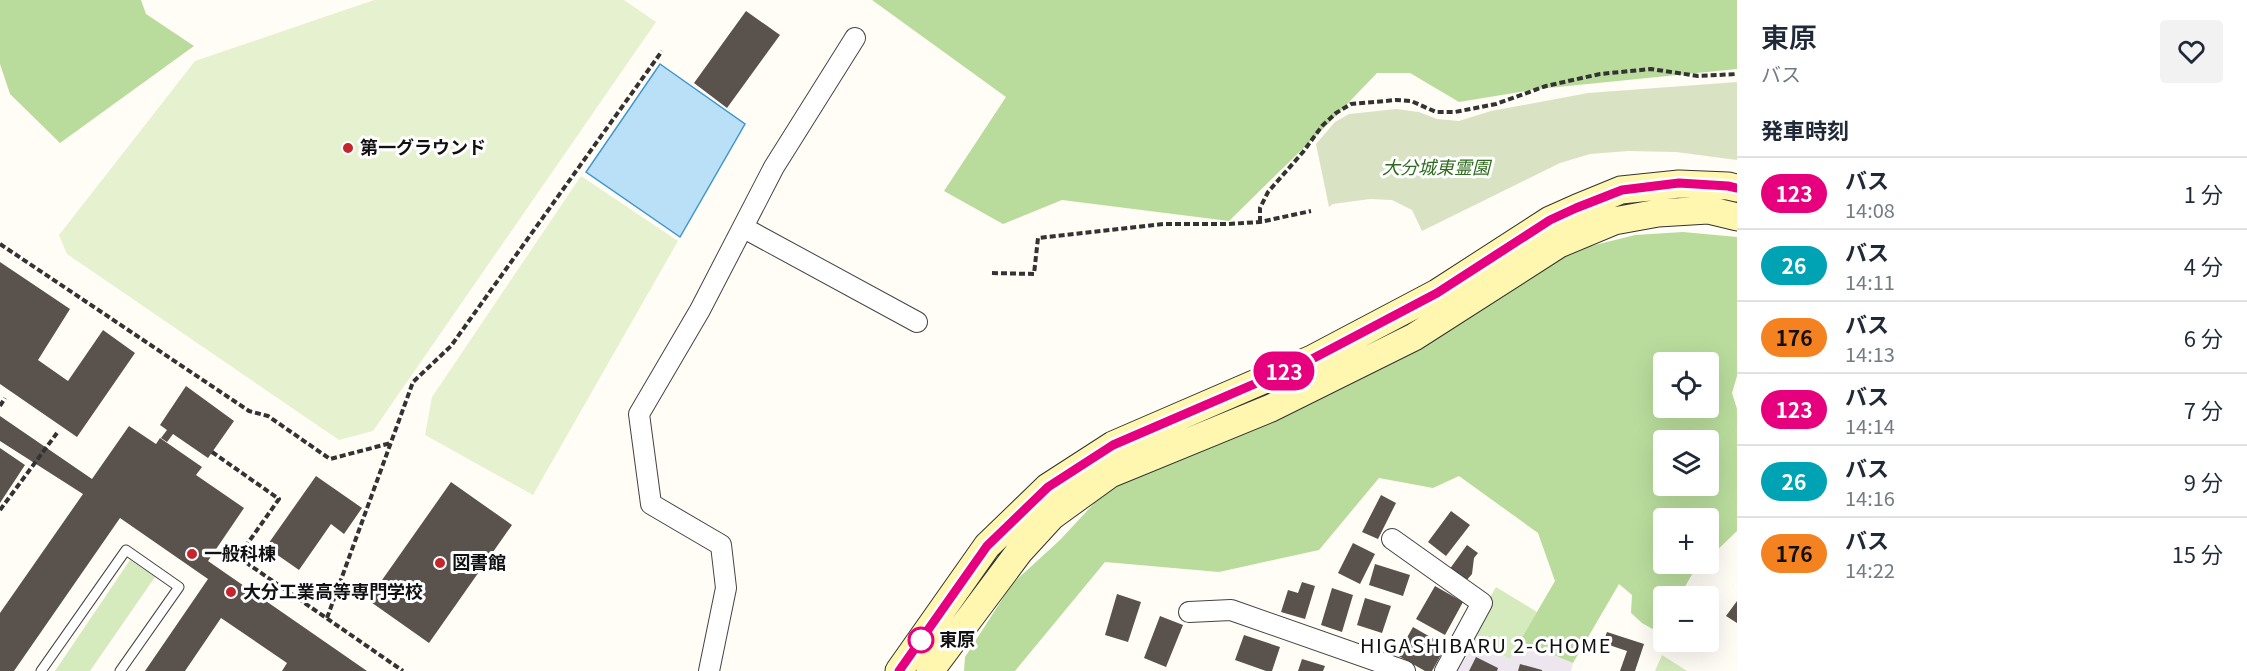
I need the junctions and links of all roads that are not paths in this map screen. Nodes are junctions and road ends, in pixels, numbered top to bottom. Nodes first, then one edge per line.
1 (855, 38) dead end
2 (1737, 188) edge
3 (1737, 218) edge
4 (744, 228) junction
5 (917, 322) dead end
6 (1392, 539) dead end
7 (1189, 612) dead end
8 (41, 671) edge
9 (120, 671) edge
10 (708, 671) edge
11 (899, 671) edge
12 (930, 671) edge
13 (1404, 671) edge
14 (1445, 671) edge

1 - 4 street
2 - 11 street
3 - 12 street
4 - 5 street
4 - 10 street
6 - 14 street
7 - 13 street
8 - 9 lane

